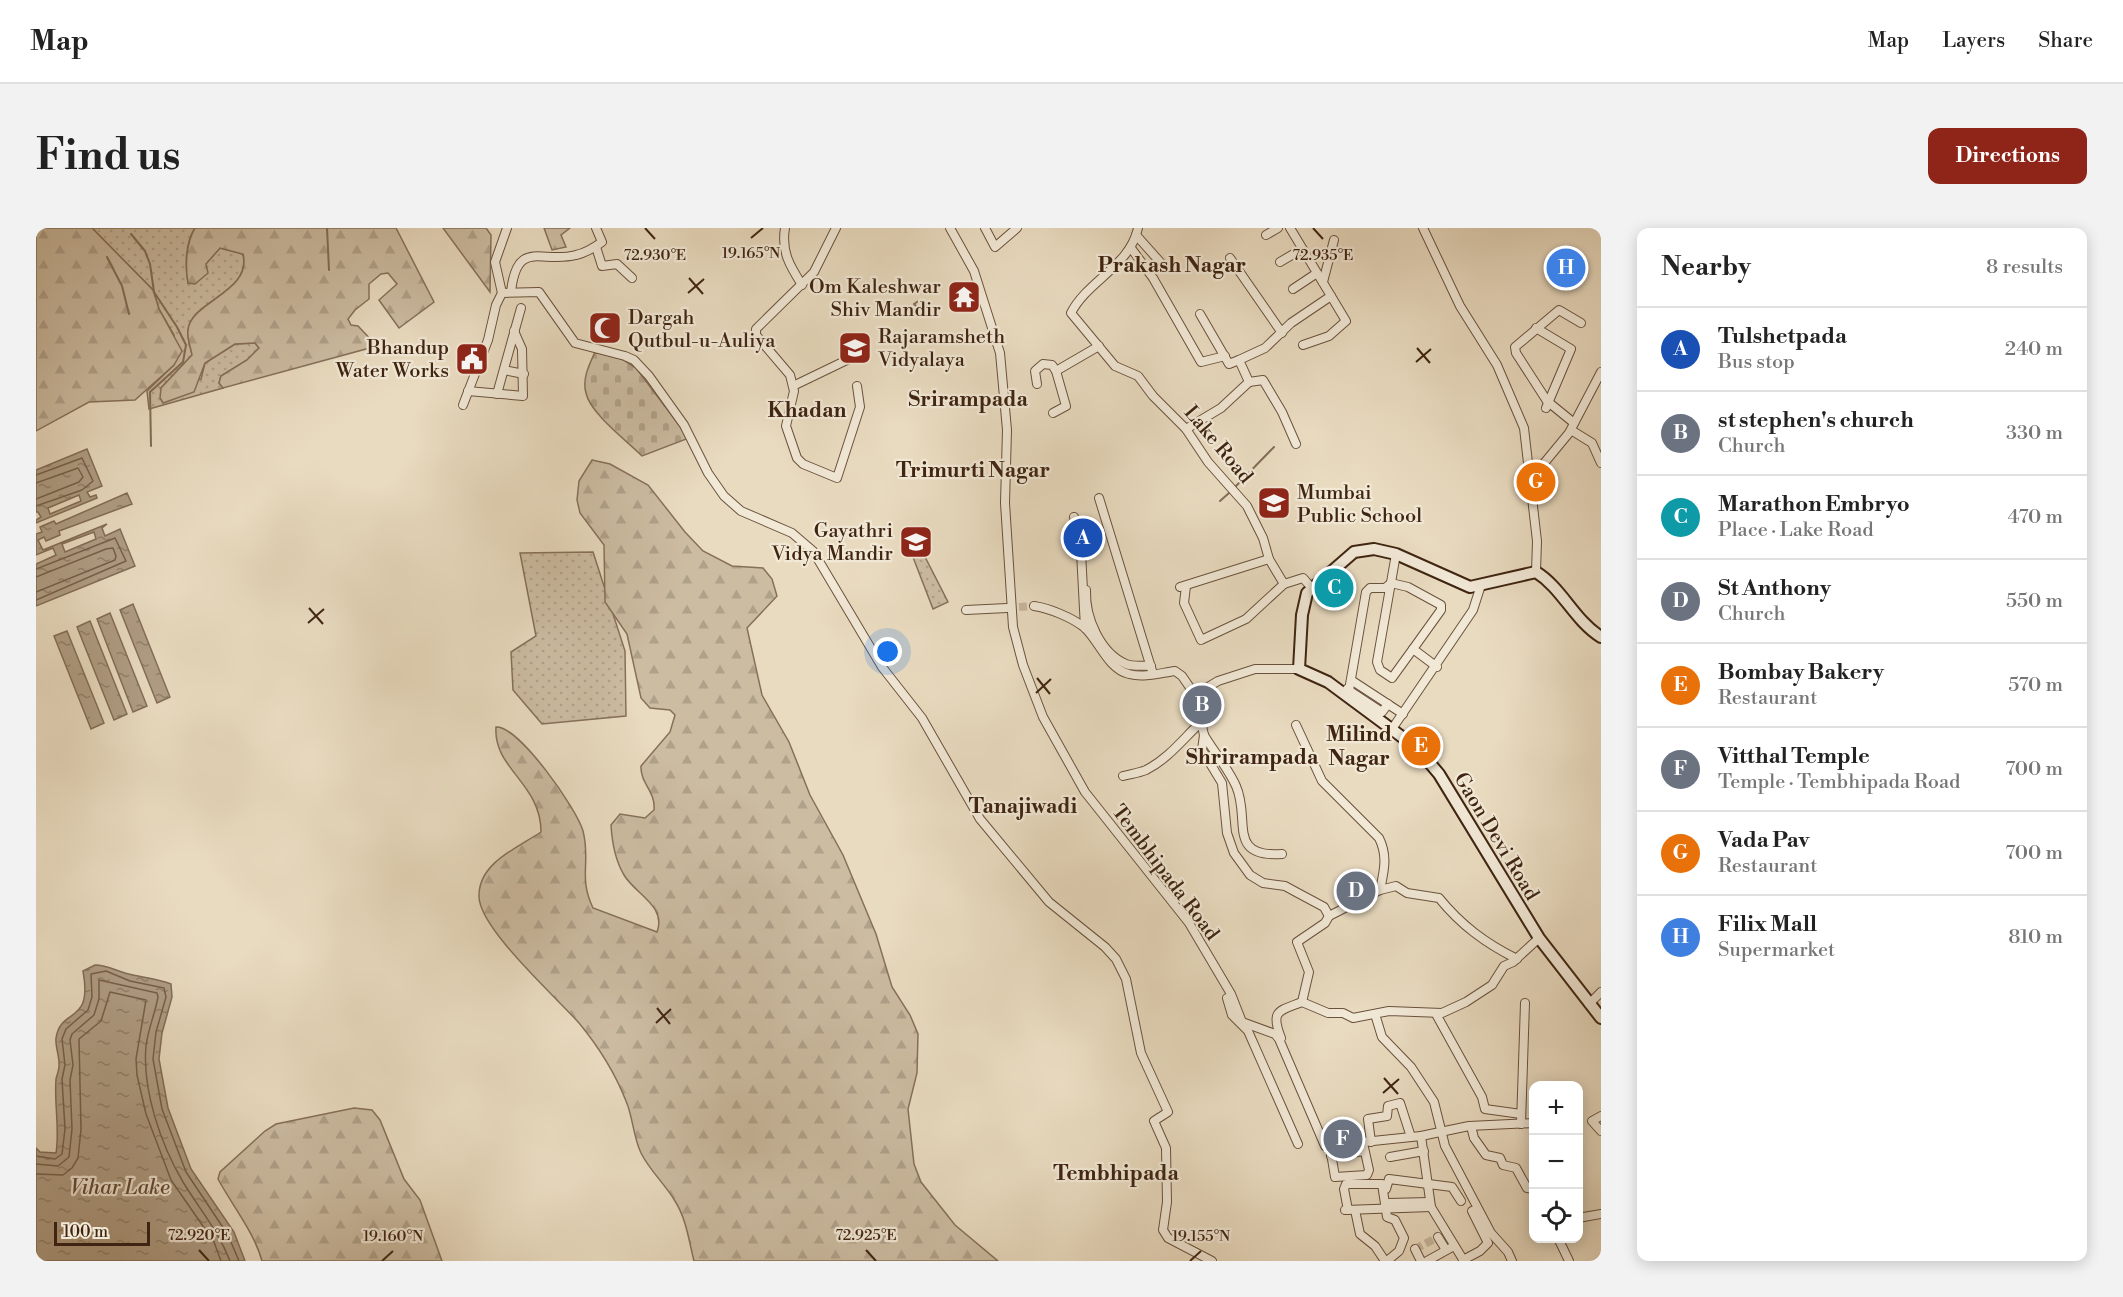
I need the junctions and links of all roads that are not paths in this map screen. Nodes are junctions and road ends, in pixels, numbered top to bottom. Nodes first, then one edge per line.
1 (507, 228) edge
2 (596, 228) edge
3 (785, 228) edge
4 (836, 228) edge
5 (950, 228) edge
6 (985, 228) edge
7 (1017, 228) edge
8 (1278, 228) edge
9 (1290, 228) edge
10 (1424, 228) edge
11 (1137, 231) edge
12 (1266, 235) dead end
13 (1334, 240) dead end
14 (596, 247) junction
15 (1131, 248) junction
16 (1302, 249) junction
17 (1230, 258) dead end
18 (1280, 262) dead end
19 (1161, 263) dead end
20 (1317, 273) junction
21 (632, 278) dead end
22 (1323, 282) junction
23 (802, 285) junction
24 (1293, 290) dead end
25 (507, 293) junction
26 (1331, 296) junction
27 (521, 308) dead end
28 (1200, 314) dead end
29 (1581, 323) dead end
30 (1536, 328) junction
31 (514, 331) junction
32 (1282, 333) junction
33 (1304, 345) dead end
34 (1099, 346) junction
35 (1225, 356) junction
36 (849, 359) dead end
37 (1239, 360) junction
38 (504, 370) junction
39 (1056, 371) junction
40 (1601, 372) edge
41 (524, 374) junction
42 (1249, 382) junction
43 (1037, 384) dead end
44 (793, 386) junction
45 (857, 386) dead end
46 (468, 391) junction
47 (497, 394) junction
48 (463, 405) dead end
49 (1547, 405) junction
50 (1053, 412) dead end
51 (1573, 426) junction
52 (1186, 429) junction
53 (1601, 441) edge
54 (1592, 443) junction
55 (1296, 444) dead end
56 (1601, 463) edge
57 (1531, 479) junction
58 (1099, 498) dead end
59 (1074, 516) dead end
60 (1397, 554) junction
61 (1269, 559) junction
62 (1536, 572) junction
63 (1391, 583) junction
64 (1284, 584) junction
65 (1481, 585) junction
66 (1311, 587) junction
67 (1086, 590) dead end
68 (1034, 606) tunnel mouth
69 (966, 610) dead end
70 (1013, 627) junction
71 (1084, 628) junction
72 (1601, 637) edge
73 (1413, 649) junction
74 (1437, 667) junction
75 (1299, 669) junction
76 (1152, 670) junction
77 (1351, 680) junction
78 (1346, 691) junction
79 (1195, 695) junction
80 (1388, 704) junction
81 (1403, 714) junction
82 (1201, 722) junction
83 (1296, 725) dead end
84 (1392, 729) junction
85 (1204, 735) junction
86 (1123, 776) dead end
87 (1282, 854) dead end
88 (1380, 890) junction
89 (1329, 916) junction
90 (1539, 938) junction
91 (1516, 959) junction
92 (1226, 985) junction
93 (1601, 992) edge
94 (1302, 1002) junction
95 (1525, 1003) dead end
96 (1589, 1004) junction
97 (1375, 1014) junction
98 (1436, 1014) junction
99 (1601, 1018) edge
100 (1293, 1067) junction
101 (1521, 1114) junction
102 (1601, 1116) edge
103 (1521, 1124) junction
104 (1529, 1124) edge
105 (1472, 1126) junction
106 (1601, 1131) edge
107 (1441, 1132) junction
108 (1421, 1136) junction
109 (1411, 1137) junction
110 (1298, 1144) dead end
111 (1366, 1145) junction
112 (1330, 1151) junction
113 (1424, 1151) junction
114 (1390, 1157) dead end
115 (1429, 1185) junction
116 (1529, 1188) edge
117 (1462, 1200) dead end
118 (1431, 1205) junction
119 (1386, 1208) junction
120 (1351, 1211) junction
121 (1472, 1211) dead end
122 (1601, 1214) edge
123 (1583, 1217) edge
124 (1440, 1236) junction
125 (1560, 1243) edge
126 (1454, 1246) junction
127 (1415, 1249) dead end
128 (1446, 1250) junction
129 (1212, 1261) edge
130 (1386, 1261) edge
131 (1421, 1261) edge
132 (1427, 1261) edge
133 (1463, 1261) edge
134 (1512, 1261) edge
135 (1569, 1261) edge

1 - 25 street
2 - 14 street
3 - 23 street
4 - 23 street
5 - 70 street
6 - 7 street
8 - 12 street
9 - 16 street
10 - 57 street
11 - 15 street, Lake Road
11 - 19 street
13 - 22 street
14 - 21 street
14 - 25 street
15 - 34 street, Lake Road
15 - 35 street
16 - 18 street
16 - 20 street
17 - 32 street
20 - 22 street
20 - 24 street
22 - 26 street
23 - 44 street
25 - 46 street
25 - 129 street
26 - 32 street
26 - 33 street
27 - 31 street
28 - 35 street
29 - 30 street
30 - 49 street
30 - 49 street
31 - 38 street
31 - 41 street
32 - 37 street
34 - 39 street
34 - 52 street, Lake Road
35 - 37 street
36 - 44 street
37 - 42 street
38 - 41 street
38 - 47 street
39 - 43 street
39 - 50 street
40 - 51 street
41 - 47 street
42 - 52 street
42 - 55 street
44 - 45 street
46 - 47 street
46 - 48 street
49 - 51 street
51 - 54 street
51 - 57 street
52 - 61 street, Lake Road
53 - 54 street
54 - 56 street
57 - 62 street
58 - 76 street
59 - 71 street
60 - 63 street
60 - 65 street
60 - 66 street
61 - 64 street, Lake Road
61 - 64 street
62 - 65 street
62 - 72 street
63 - 73 street
63 - 73 street
63 - 77 street
64 - 66 street
65 - 74 street
66 - 75 street
67 - 76 street
68 - 71 street
69 - 70 street
70 - 92 street, Tembhipada Road
71 - 76 street
73 - 74 street
74 - 81 street
75 - 78 street, Gaon Devi Road
75 - 79 street, Gaon Devi Road
76 - 79 street
77 - 78 street
77 - 80 street
78 - 80 street
78 - 84 street, Gaon Devi Road
79 - 82 street
80 - 81 street
81 - 84 street
82 - 85 street
82 - 86 street
83 - 88 street
84 - 90 street, Gaon Devi Road
85 - 87 street
85 - 89 street
88 - 89 street
88 - 91 street
89 - 94 street
90 - 91 street
90 - 96 street, Gaon Devi Road
91 - 98 street
92 - 100 street, Tembhipada Road
92 - 110 street
93 - 96 street
94 - 97 street
94 - 100 street
95 - 101 street
96 - 99 street, Gaon Devi Road
97 - 98 street
97 - 107 street
98 - 101 street
100 - 112 street, Tembhipada Road
101 - 103 street
102 - 106 street
103 - 104 street
103 - 105 street
105 - 107 street
105 - 116 street
107 - 108 street
107 - 134 street
108 - 109 street
108 - 113 street
109 - 111 street
109 - 111 street
111 - 112 street
111 - 112 street, Tembhipada Road
113 - 114 street
113 - 115 street
115 - 117 street
115 - 118 street
115 - 119 street
118 - 119 street
118 - 124 street
119 - 120 street
119 - 120 street
119 - 130 street
120 - 130 street
121 - 133 street
122 - 123 street
124 - 126 street
124 - 128 street
125 - 135 street
126 - 128 street
126 - 133 street
127 - 131 street
128 - 132 street

